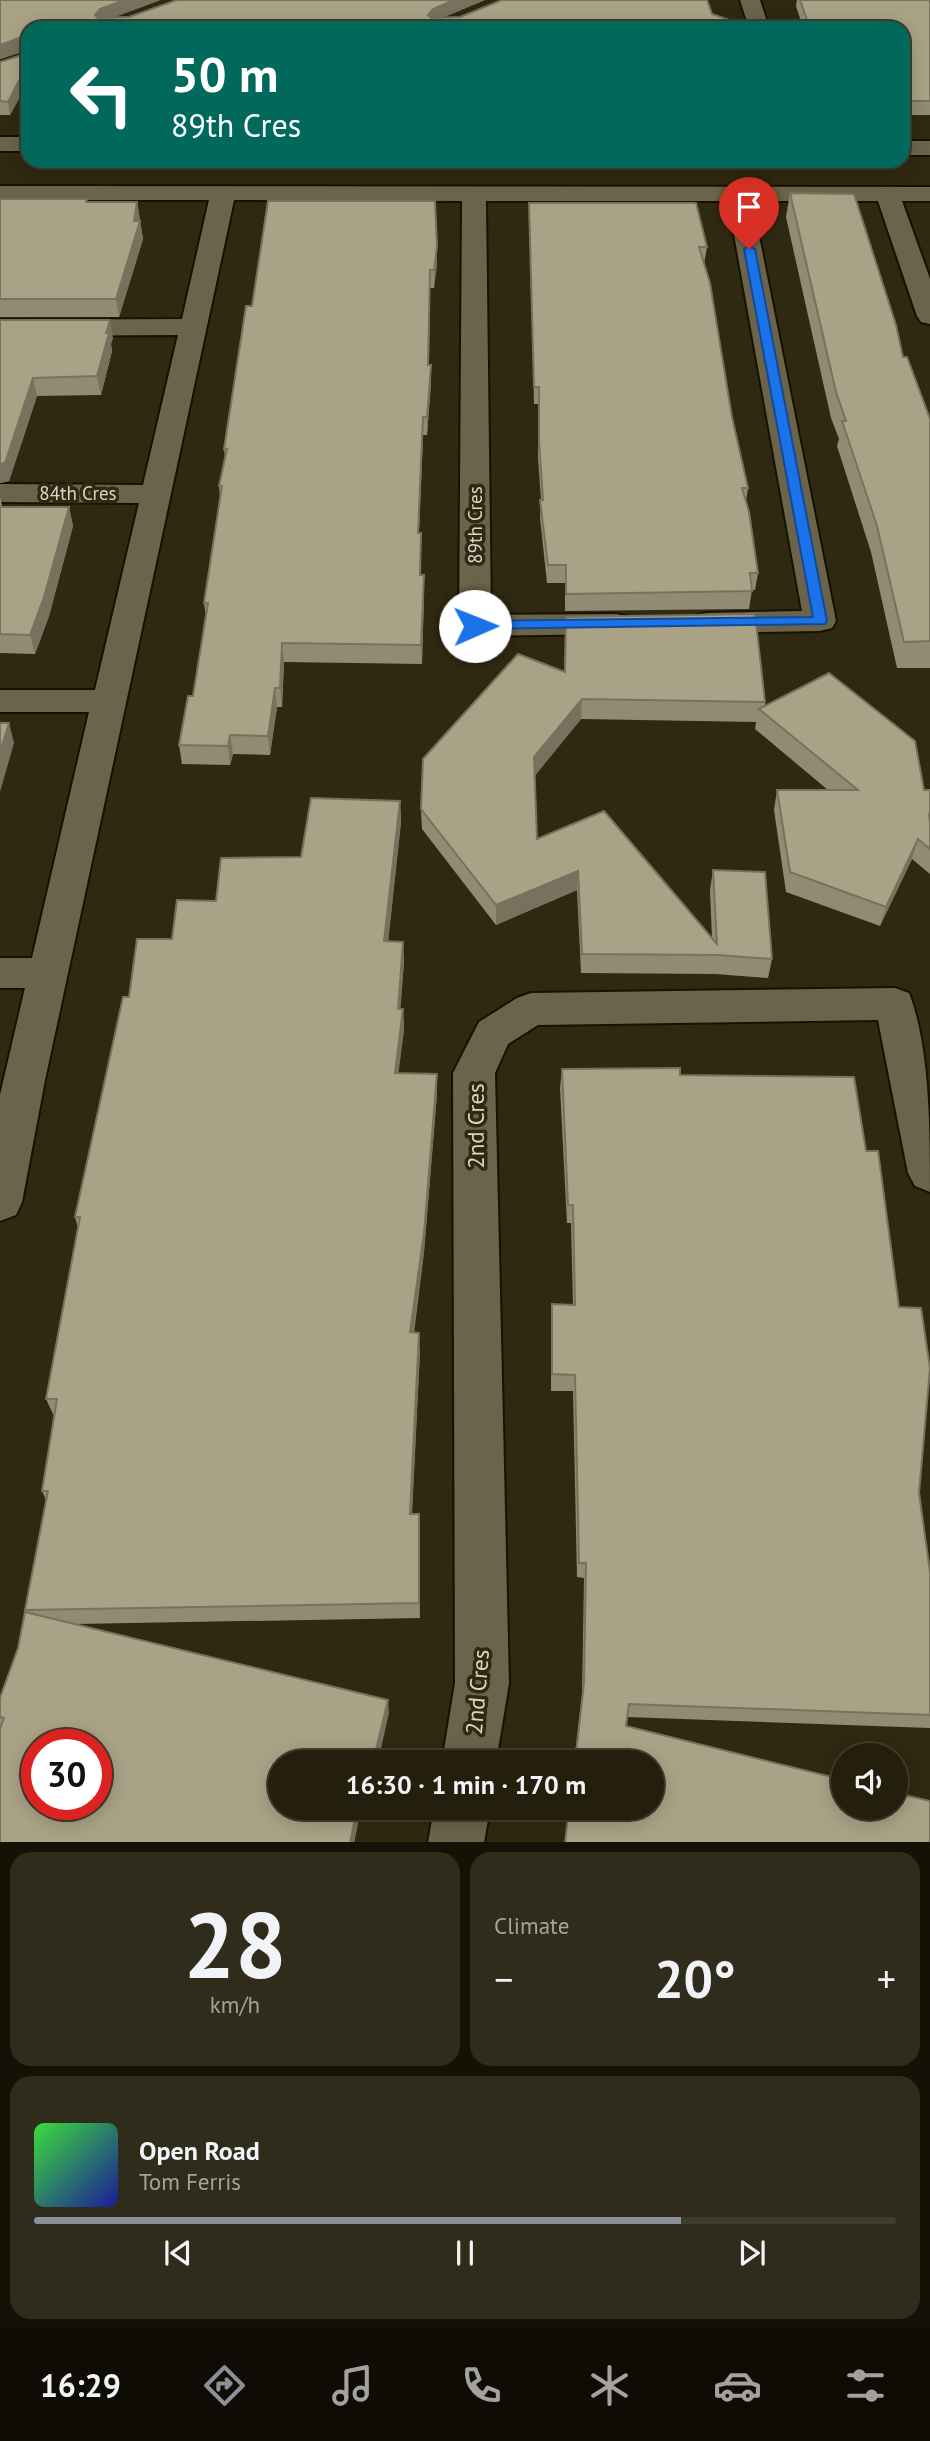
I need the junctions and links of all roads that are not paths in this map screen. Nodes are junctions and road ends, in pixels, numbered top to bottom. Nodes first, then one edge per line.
1 (750, 0) edge
2 (757, 21) edge
3 (0, 144) edge
4 (21, 144) edge
5 (910, 148) edge
6 (930, 148) edge
7 (0, 193) edge
8 (223, 194) junction
9 (474, 194) junction
10 (888, 194) junction
11 (930, 194) edge
12 (739, 196) junction
13 (930, 316) edge
14 (193, 327) junction
15 (0, 328) edge
16 (0, 493) edge
17 (156, 494) junction
18 (682, 623) edge
19 (641, 624) edge
20 (0, 701) edge
21 (109, 701) junction
22 (0, 973) edge
23 (48, 973) junction
24 (930, 1173) edge
25 (0, 1202) edge
26 (472, 1750) edge
27 (460, 1820) edge
28 (456, 1842) edge

1 - 2 street
3 - 4 street
5 - 6 street
7 - 8 street
8 - 9 street
8 - 14 street
9 - 12 street
9 - 19 street, 89th Cres
10 - 11 street
10 - 12 street
10 - 13 street
12 - 18 street
14 - 15 street
14 - 17 street
16 - 17 street, 84th Cres
17 - 21 street
20 - 21 street
21 - 23 street
22 - 23 street
23 - 25 street
24 - 26 street, 2nd Cres
27 - 28 street

